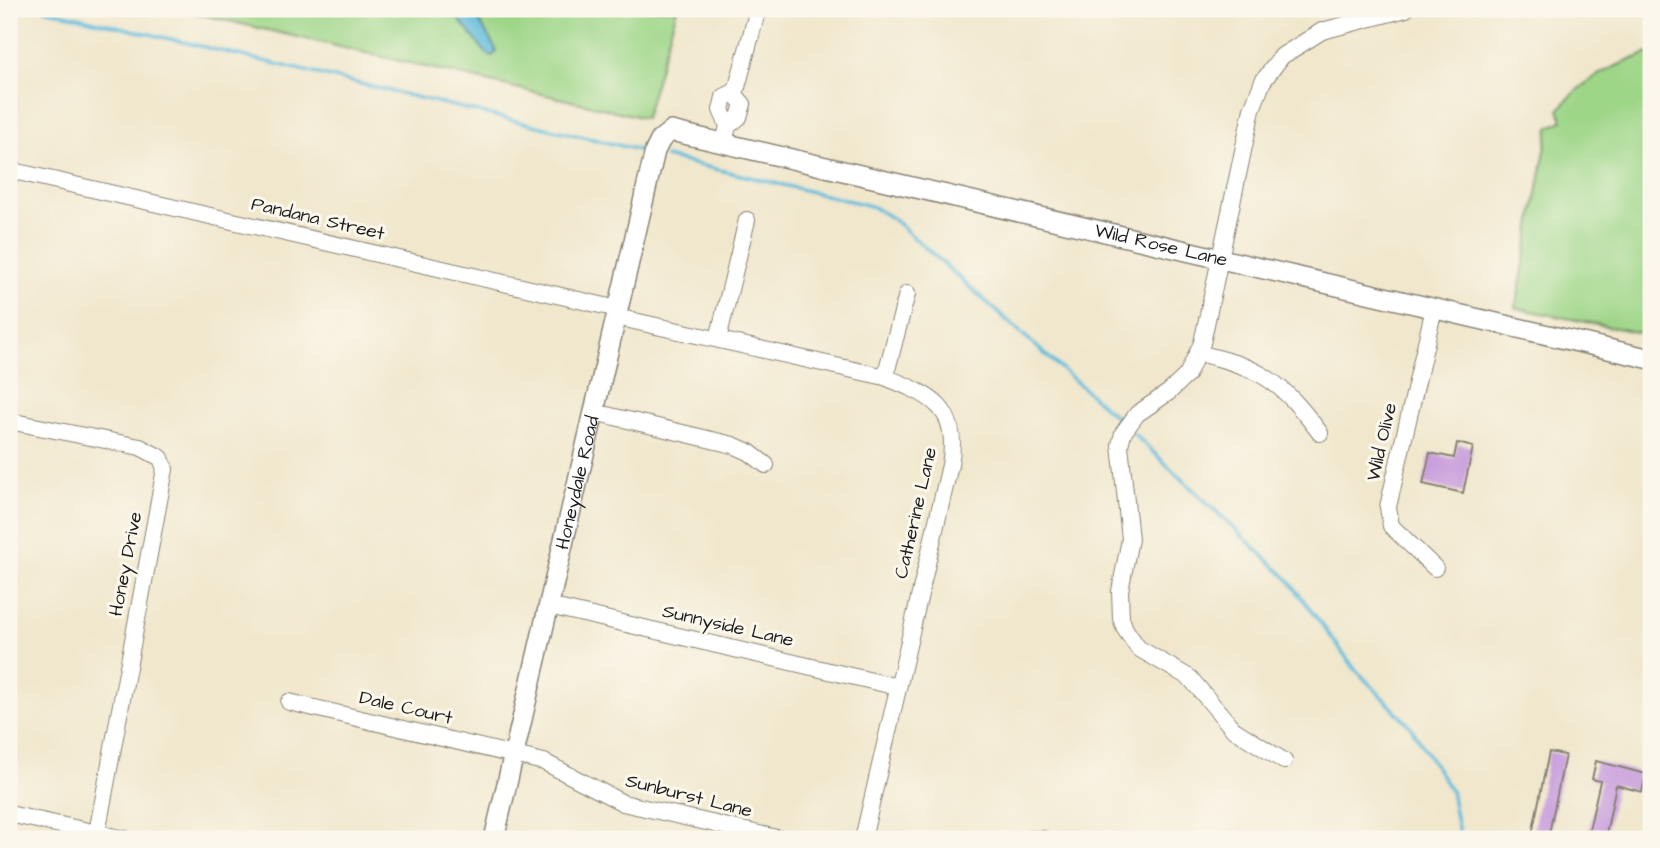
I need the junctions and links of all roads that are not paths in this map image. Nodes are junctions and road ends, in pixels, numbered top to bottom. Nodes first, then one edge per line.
1 (758, 9) edge
2 (1406, 9) edge
3 (671, 131) joint
4 (726, 135) junction
5 (9, 170) edge
6 (747, 220) dead end
7 (1219, 258) junction
8 (907, 294) dead end
9 (1434, 308) junction
10 (617, 313) junction
11 (718, 339) junction
12 (1197, 354) junction
13 (1651, 359) edge
14 (885, 377) junction
15 (594, 412) junction
16 (9, 421) edge
17 (1320, 433) dead end
18 (766, 465) dead end
19 (1435, 568) dead end
20 (549, 606) junction
21 (898, 687) junction
22 (289, 702) dead end
23 (514, 754) junction
24 (1284, 761) dead end
25 (9, 814) edge
26 (97, 833) junction
27 (125, 839) edge
28 (494, 839) edge
29 (780, 839) edge
30 (863, 839) edge
31 (1029, 839) edge
32 (1044, 839) edge

1 - 4 street
2 - 7 street
3 - 4 street, Wild Rose Lane
3 - 10 street, Honeydale Road
4 - 7 street, Wild Rose Lane
5 - 10 street, Pandana Street
6 - 11 street
7 - 9 street, Wild Rose Lane
7 - 12 street
8 - 14 street
9 - 13 street, Wild Rose Lane
9 - 19 street, Wild Olive
10 - 11 street, Catherine Lane
10 - 15 street, Honeydale Road
11 - 14 street, Catherine Lane
12 - 17 street
12 - 24 street
14 - 21 street, Catherine Lane
15 - 18 street
15 - 20 street, Honeydale Road
16 - 26 street, Honey Drive
20 - 21 street, Sunnyside Lane
20 - 23 street, Honeydale Road
21 - 30 street, Catherine Lane
22 - 23 street, Dale Court
23 - 28 street, Honeydale Road
23 - 29 street, Sunburst Lane
25 - 26 street
26 - 27 street
31 - 32 street

